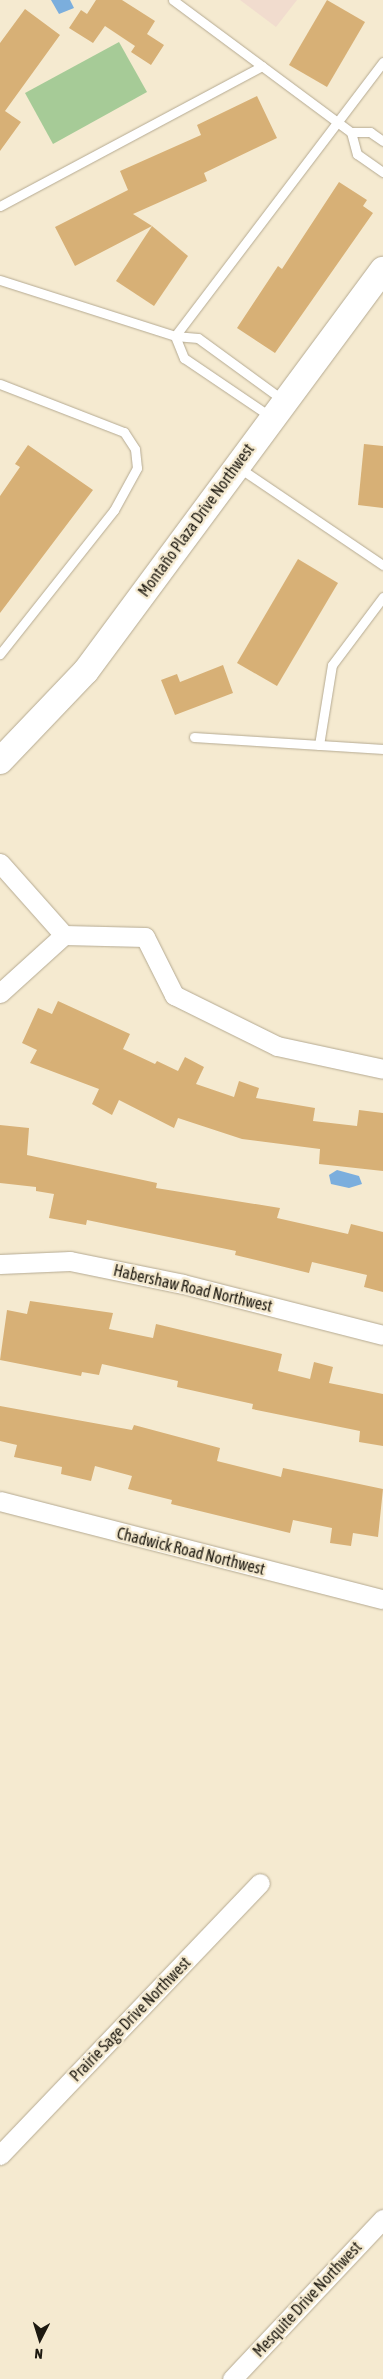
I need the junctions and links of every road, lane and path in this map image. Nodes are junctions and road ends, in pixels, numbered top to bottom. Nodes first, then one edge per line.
1 (173, 0) edge
2 (383, 62) edge
3 (262, 66) junction
4 (338, 122) junction
5 (351, 132) junction
6 (383, 141) edge
7 (383, 172) edge
8 (0, 206) edge
9 (383, 270) edge
10 (0, 280) edge
11 (175, 336) junction
12 (0, 384) edge
13 (277, 409) junction
14 (236, 466) junction
15 (383, 565) edge
16 (383, 596) edge
17 (0, 654) edge
18 (194, 738) dead end
19 (319, 745) junction
20 (383, 749) edge
21 (0, 761) edge
22 (0, 863) edge
23 (64, 935) junction
24 (0, 993) edge
25 (383, 1069) edge
26 (0, 1264) edge
27 (383, 1335) edge
28 (0, 1501) edge
29 (383, 1599) edge
30 (260, 1884) dead end
31 (0, 2155) edge
32 (383, 2219) edge
33 (232, 2379) edge

1 - 3 lane
2 - 4 lane
3 - 4 lane
3 - 8 lane
4 - 5 lane
4 - 11 lane
5 - 6 lane
5 - 7 lane
9 - 13 street, Montaño Plaza Drive Northwest
10 - 11 lane
11 - 13 lane
11 - 13 lane
12 - 17 lane
13 - 14 street, Montaño Plaza Drive Northwest
14 - 15 lane
14 - 21 street, Montaño Plaza Drive Northwest
16 - 19 lane
18 - 19 lane
19 - 20 lane
22 - 23 street
23 - 24 street
23 - 25 street
26 - 27 street, Habershaw Road Northwest
28 - 29 street, Chadwick Road Northwest
30 - 31 street, Prairie Sage Drive Northwest
32 - 33 street, Mesquite Drive Northwest

